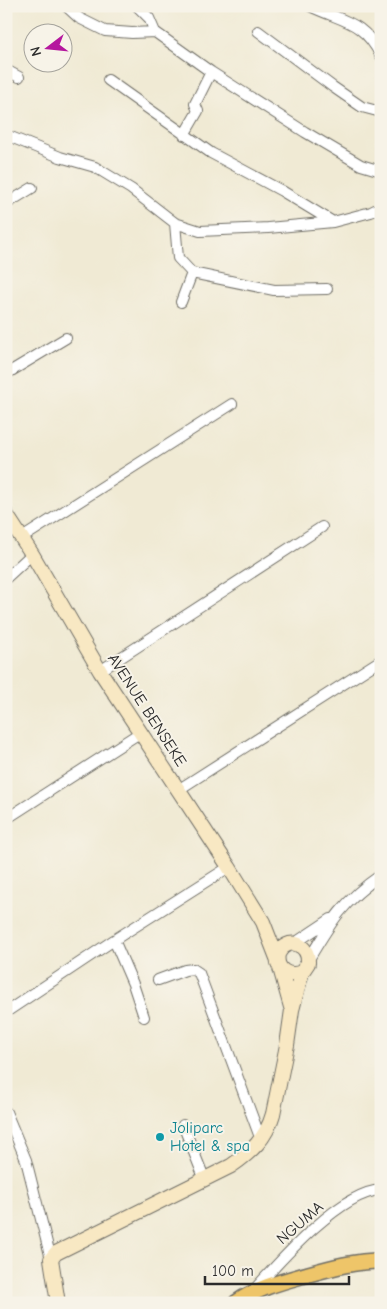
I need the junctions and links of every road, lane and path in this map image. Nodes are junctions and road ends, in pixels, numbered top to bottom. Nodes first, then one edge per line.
1 (66, 6) edge
2 (137, 6) edge
3 (310, 6) edge
4 (258, 31) dead end
5 (156, 32) junction
6 (381, 56) edge
7 (6, 70) edge
8 (211, 72) junction
9 (19, 77) dead end
10 (108, 80) dead end
11 (381, 112) edge
12 (6, 135) edge
13 (184, 135) junction
14 (381, 171) edge
15 (32, 188) dead end
16 (6, 204) edge
17 (381, 207) edge
18 (333, 222) junction
19 (175, 223) junction
20 (192, 273) junction
21 (327, 289) dead end
22 (181, 302) dead end
23 (66, 338) dead end
24 (6, 374) edge
25 (232, 404) dead end
26 (6, 514) edge
27 (322, 527) dead end
28 (22, 538) junction
29 (32, 554) junction
30 (6, 578) edge
31 (381, 660) edge
32 (100, 671) junction
33 (141, 732) junction
34 (178, 790) junction
35 (6, 819) edge
36 (229, 867) junction
37 (381, 875) edge
38 (334, 917) junction
39 (263, 922) junction
40 (114, 940) junction
41 (290, 944) junction
42 (308, 959) junction
43 (279, 963) junction
44 (302, 972) junction
45 (158, 980) dead end
46 (292, 1010) junction
47 (6, 1012) edge
48 (144, 1017) dead end
49 (6, 1112) edge
50 (184, 1125) dead end
51 (261, 1140) junction
52 (204, 1180) junction
53 (381, 1190) edge
54 (51, 1259) junction
55 (381, 1261) edge
56 (250, 1293) junction
57 (58, 1303) edge
58 (236, 1303) edge

1 - 5 street
2 - 5 street
3 - 6 street
4 - 11 street
5 - 8 street
7 - 9 street
8 - 13 street
8 - 14 street
10 - 13 street
12 - 19 street
13 - 18 street
15 - 16 street
17 - 18 street
18 - 19 street
19 - 20 street
20 - 21 street
20 - 22 street
23 - 24 street
25 - 28 street
26 - 28 street, AVENUE BENSEKE
27 - 32 street
28 - 29 street, AVENUE BENSEKE
29 - 30 street
29 - 32 street, AVENUE BENSEKE
31 - 34 street
32 - 33 street, AVENUE BENSEKE
33 - 34 street, AVENUE BENSEKE
33 - 35 street
34 - 36 street, AVENUE BENSEKE
36 - 39 street, AVENUE BENSEKE
36 - 40 street
37 - 38 street
38 - 41 street
38 - 42 street
39 - 41 street
39 - 43 street
40 - 47 street
40 - 48 street
41 - 42 street
41 - 43 street
42 - 44 street
43 - 44 street
43 - 46 street
44 - 46 street
45 - 51 street
46 - 51 street
49 - 54 street
50 - 52 street
51 - 52 street
52 - 54 street
53 - 56 street, NGUMA
54 - 57 street
55 - 56 main road
56 - 58 main road

